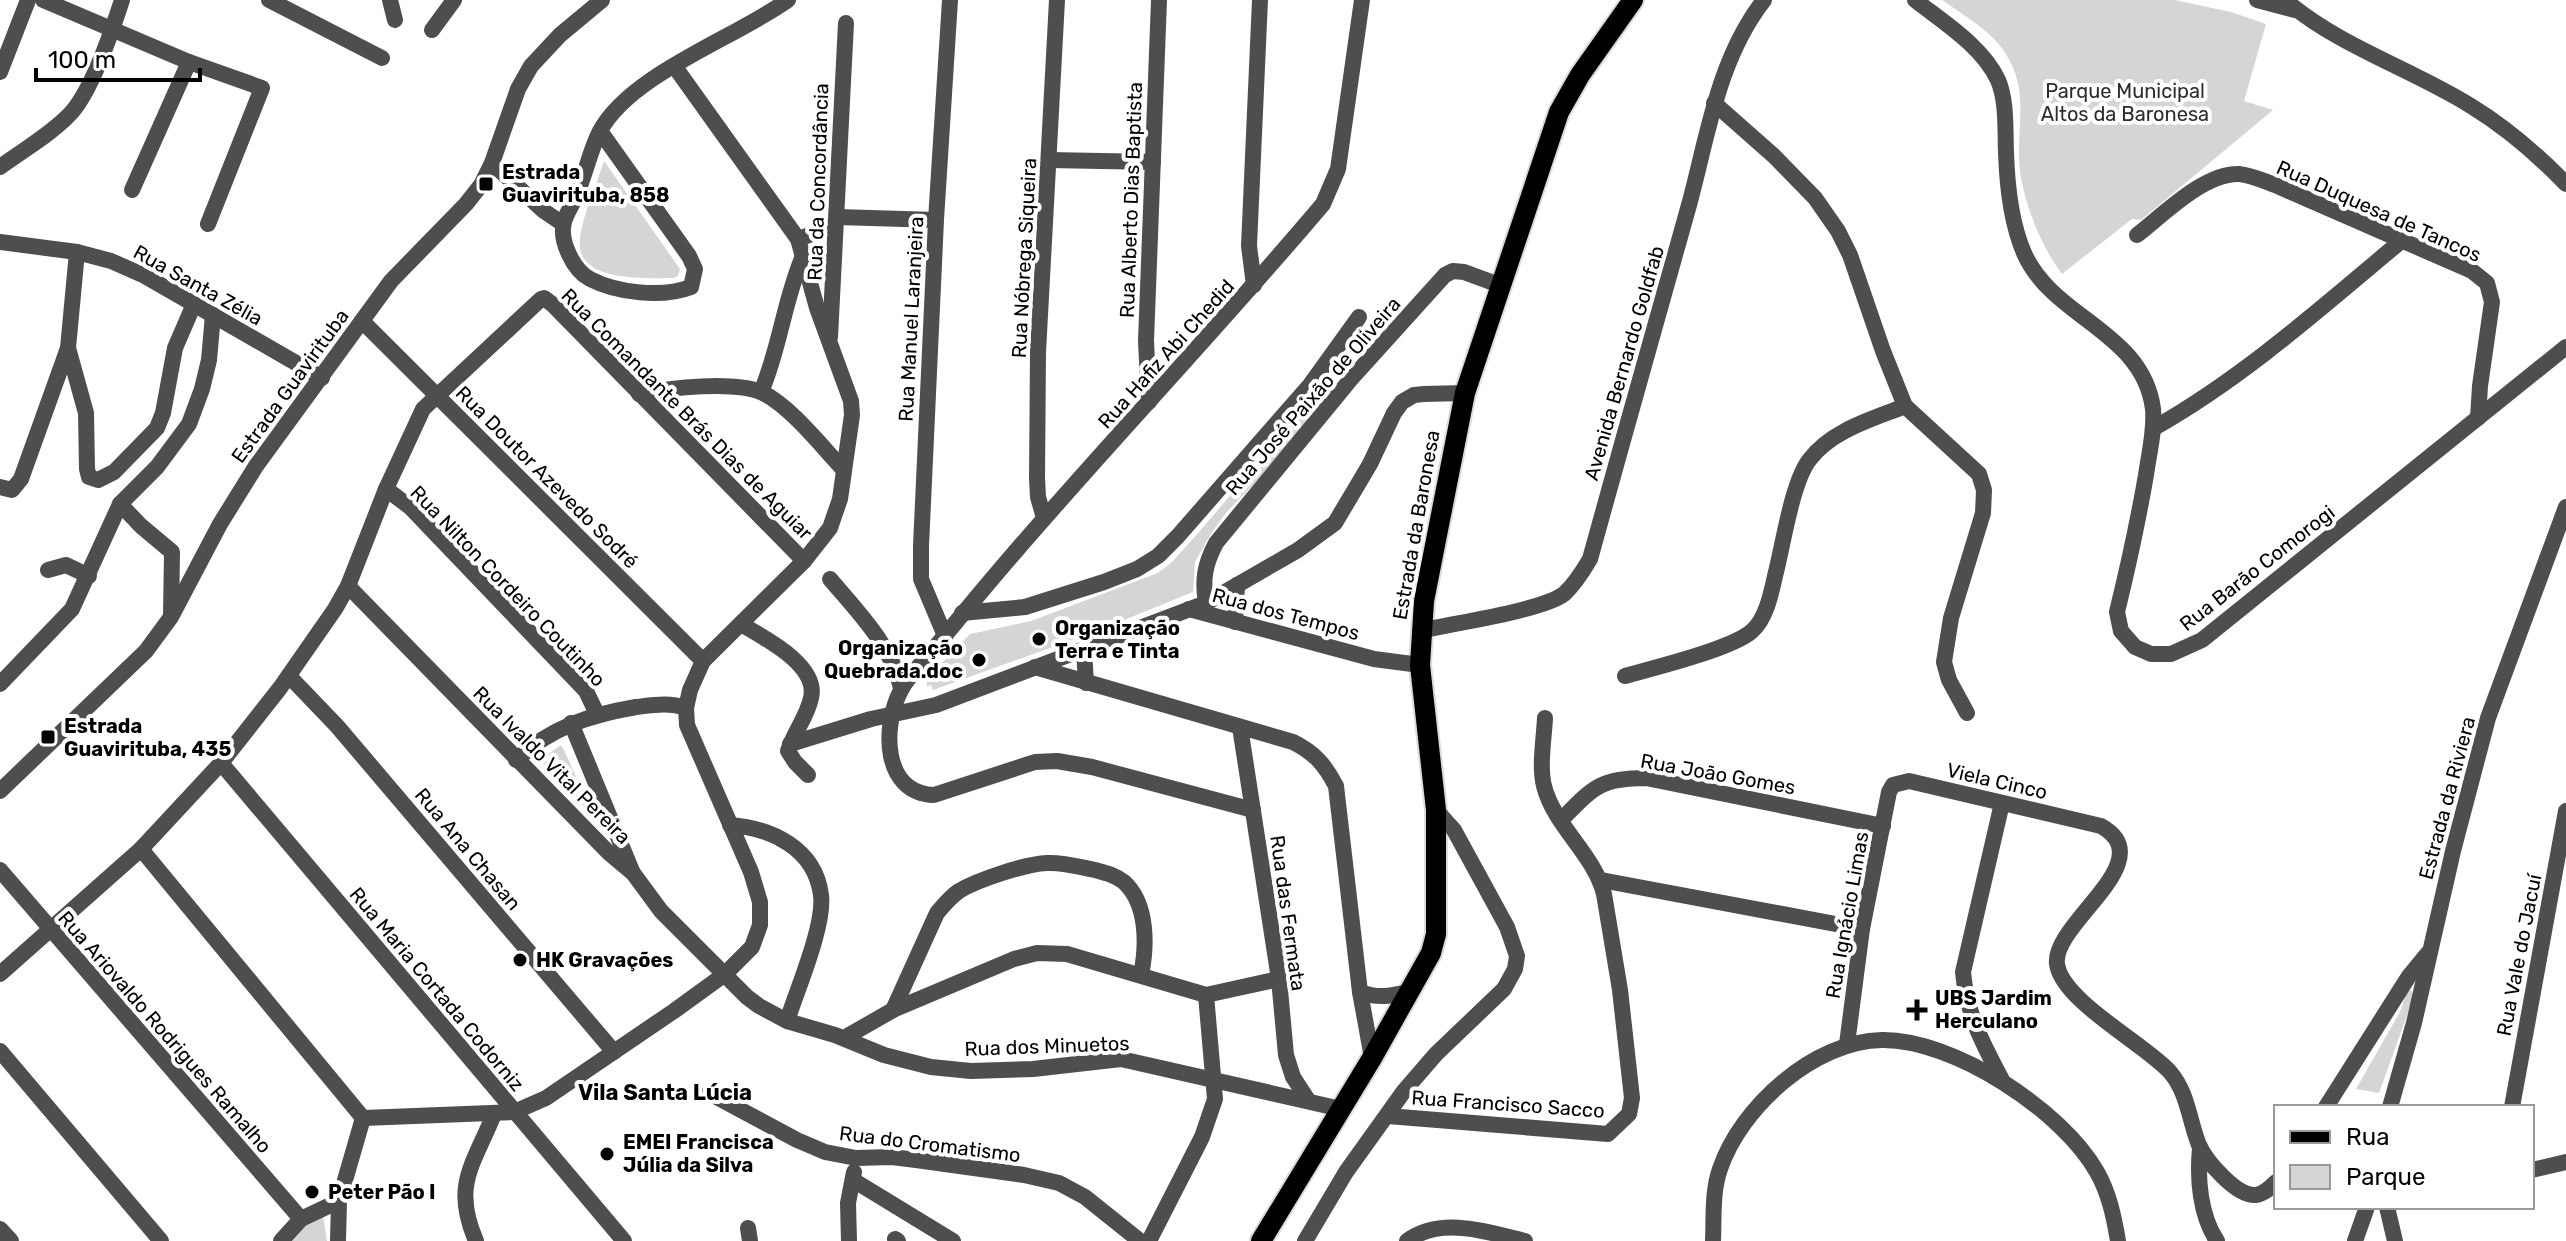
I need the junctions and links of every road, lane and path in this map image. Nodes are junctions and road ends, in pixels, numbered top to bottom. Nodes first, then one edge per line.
1 (28, 0) edge
2 (43, 0) edge
3 (122, 0) edge
4 (269, 0) edge
5 (390, 0) edge
6 (454, 0) edge
7 (602, 0) edge
8 (788, 0) edge
9 (950, 0) edge
10 (1057, 0) edge
11 (1159, 0) edge
12 (1260, 0) edge
13 (1362, 0) edge
14 (1633, 0) edge
15 (1764, 0) edge
16 (1915, 0) edge
17 (2257, 0) edge
18 (2291, 5) edge
19 (395, 20) dead end
20 (846, 23) dead end
21 (113, 29) junction
22 (432, 30) dead end
23 (382, 58) dead end
24 (189, 62) junction
25 (675, 67) junction
26 (0, 72) edge
27 (1714, 103) junction
28 (600, 131) junction
29 (0, 148) edge
30 (16, 155) junction
31 (1049, 160) junction
32 (1153, 162) junction
33 (492, 163) junction
34 (0, 167) edge
35 (2566, 184) edge
36 (132, 190) dead end
37 (936, 220) junction
38 (836, 221) junction
39 (208, 224) dead end
40 (563, 224) junction
41 (2137, 235) dead end
42 (798, 239) junction
43 (0, 242) edge
44 (2400, 242) junction
45 (77, 252) junction
46 (803, 256) junction
47 (1254, 285) junction
48 (1502, 286) junction
49 (194, 304) junction
50 (213, 315) junction
51 (1359, 317) dead end
52 (362, 321) junction
53 (830, 342) junction
54 (2566, 347) edge
55 (68, 348) junction
56 (322, 378) junction
57 (1351, 379) junction
58 (1310, 385) junction
59 (761, 392) junction
60 (1465, 393) junction
61 (639, 394) junction
62 (437, 395) junction
63 (1149, 402) junction
64 (1905, 406) junction
65 (2478, 418) junction
66 (2154, 428) junction
67 (844, 470) junction
68 (6, 489) edge
69 (386, 489) junction
70 (120, 504) junction
71 (2566, 507) edge
72 (1044, 518) junction
73 (804, 561) junction
74 (48, 570) dead end
75 (89, 576) junction
76 (830, 579) dead end
77 (1237, 585) junction
78 (348, 586) junction
79 (1206, 603) junction
80 (1189, 609) junction
81 (962, 613) junction
82 (171, 617) junction
83 (1235, 622) junction
84 (741, 624) junction
85 (1420, 631) junction
86 (945, 636) junction
87 (1084, 650) junction
88 (703, 661) junction
89 (1420, 665) junction
90 (1035, 667) junction
91 (289, 676) junction
92 (1625, 676) dead end
93 (1086, 683) junction
94 (0, 684) edge
95 (901, 688) junction
96 (686, 708) junction
97 (1967, 713) dead end
98 (597, 714) junction
99 (891, 716) junction
100 (1545, 718) dead end
101 (571, 723) junction
102 (1240, 727) junction
103 (790, 744) junction
104 (516, 760) junction
105 (221, 763) junction
106 (808, 775) dead end
107 (0, 791) edge
108 (1889, 792) joint
109 (2002, 803) junction
110 (1253, 810) junction
111 (1436, 810) junction
112 (2566, 811) edge
113 (1561, 820) junction
114 (730, 825) junction
115 (1883, 826) junction
116 (2563, 847) edge
117 (141, 849) junction
118 (0, 870) edge
119 (633, 873) junction
120 (1601, 880) junction
121 (50, 929) junction
122 (1862, 929) junction
123 (2431, 949) junction
124 (0, 974) edge
125 (725, 974) junction
126 (1141, 975) junction
127 (1279, 979) junction
128 (1411, 991) junction
129 (1360, 992) junction
130 (1206, 995) junction
131 (893, 1010) junction
132 (787, 1021) junction
133 (844, 1038) junction
134 (1847, 1044) junction
135 (0, 1051) edge
136 (614, 1052) junction
137 (1372, 1058) junction
138 (2002, 1080) junction
139 (1214, 1082) junction
140 (709, 1093) dead end
141 (1308, 1100) junction
142 (2327, 1105) edge
143 (2391, 1105) edge
144 (2512, 1105) edge
145 (1341, 1109) junction
146 (514, 1112) junction
147 (494, 1114) junction
148 (1388, 1116) junction
149 (363, 1118) junction
150 (2200, 1148) junction
151 (856, 1158) junction
152 (2566, 1162) edge
153 (2534, 1170) edge
154 (853, 1180) junction
155 (2274, 1184) edge
156 (339, 1201) junction
157 (2388, 1209) edge
158 (2365, 1213) edge
159 (301, 1219) junction
160 (0, 1229) edge
161 (11, 1241) edge
162 (161, 1241) edge
163 (281, 1241) edge
164 (338, 1241) edge
165 (476, 1241) edge
166 (624, 1241) edge
167 (849, 1241) edge
168 (953, 1241) edge
169 (1140, 1241) edge
170 (1149, 1241) edge
171 (1261, 1241) edge
172 (1305, 1241) edge
173 (1407, 1241) edge
174 (1525, 1241) edge
175 (1713, 1241) edge
176 (2118, 1241) edge
177 (2217, 1241) edge
178 (2355, 1241) edge
179 (2368, 1241) edge
180 (2395, 1241) edge

1 - 26 street
2 - 21 street
3 - 21 street
4 - 23 street
5 - 19 street
6 - 22 street
7 - 33 street, Estrada Guavirituba
8 - 25 street
9 - 37 street, Rua Manuel Laranjeira
10 - 31 street, Rua Nóbrega Siqueira
11 - 32 street, Rua Alberto Dias Baptista
12 - 47 street
13 - 47 street, Rua Hafiz Abi Chedid
14 - 48 main road, Estrada da Baronesa
15 - 27 street, Avenida Bernardo Goldfab
16 - 66 street, Rua Barão Comorogi
17 - 18 street
18 - 35 street
20 - 38 street, Rua da Concordância
21 - 24 street
21 - 30 street
24 - 36 street
24 - 39 street
25 - 28 street
25 - 42 street
27 - 64 street
27 - 85 street, Avenida Bernardo Goldfab
28 - 40 street
28 - 40 street
29 - 30 street
30 - 34 street
31 - 32 street
31 - 72 street, Rua Nóbrega Siqueira
32 - 63 street, Rua Alberto Dias Baptista
33 - 40 street
33 - 52 street, Estrada Guavirituba
37 - 38 street
37 - 86 street, Rua Manuel Laranjeira
38 - 42 street
38 - 53 street, Rua da Concordância
41 - 44 street, Rua Duquesa de Tancos
42 - 46 street
43 - 45 street, Rua Santa Zélia
44 - 65 street, Rua Duquesa de Tancos
44 - 66 street
45 - 49 street, Rua Santa Zélia
45 - 55 street
46 - 53 street
46 - 59 street
47 - 63 street, Rua Hafiz Abi Chedid
48 - 57 street, Rua José Paixão de Oliveira
48 - 60 main road, Estrada da Baronesa
49 - 50 street, Rua Santa Zélia
49 - 55 street
50 - 56 street, Rua Santa Zélia
50 - 70 street
51 - 58 street
52 - 56 street, Estrada Guavirituba
52 - 62 street, Rua Doutor Azevedo Sodré
53 - 67 street
54 - 65 street, Rua Barão Comorogi
55 - 68 street
56 - 82 street, Estrada Guavirituba
57 - 58 street
57 - 79 street, Rua José Paixão de Oliveira
58 - 81 street
59 - 61 street
59 - 67 street
60 - 77 street
60 - 85 main road, Estrada da Baronesa
61 - 62 street, Rua Comandante Brás Dias de Aguiar
61 - 73 street, Rua Comandante Brás Dias de Aguiar
62 - 69 street
62 - 88 street, Rua Doutor Azevedo Sodré
63 - 72 street, Rua Hafiz Abi Chedid
64 - 92 street
64 - 97 street
65 - 66 street, Rua Barão Comorogi
67 - 73 street
69 - 78 street
69 - 98 street, Rua Nilton Cordeiro Coutinho
70 - 75 street
70 - 82 street
71 - 123 street, Estrada da Riviera
72 - 81 street, Rua Hafiz Abi Chedid
73 - 84 street
74 - 75 street
75 - 94 street
76 - 95 street
77 - 79 street
77 - 83 street
78 - 91 street
78 - 104 street, Rua Ivaldo Vital Pereira
79 - 80 street
80 - 83 street, Rua dos Tempos
80 - 87 street
81 - 86 street, Rua Hafiz Abi Chedid
82 - 107 street, Estrada Guavirituba
83 - 89 street, Rua dos Tempos
84 - 88 street
84 - 103 street
85 - 89 main road, Estrada da Baronesa
86 - 95 street, Rua Hafiz Abi Chedid
87 - 90 street
87 - 93 street
88 - 96 street
89 - 111 main road, Estrada da Baronesa
90 - 93 street
90 - 99 street
91 - 105 street
91 - 136 street, Rua Ana Chasan
93 - 102 street
95 - 99 street
96 - 98 street
96 - 114 street
98 - 101 street
99 - 103 street
99 - 110 street
100 - 113 street, Rua Francisco Sacco
101 - 104 street
101 - 119 street
102 - 110 street, Rua das Fermata
102 - 129 street
103 - 106 street
104 - 119 street, Rua Ivaldo Vital Pereira
105 - 117 street
105 - 146 street, Rua Maria Cortada Codorniz
108 - 109 street, Viela Cinco
108 - 115 street, Rua Ignácio Limas
109 - 138 street
109 - 150 street, Viela Cinco
110 - 127 street, Rua das Fermata
111 - 128 main road, Estrada da Baronesa
111 - 148 street, Rua Francisco Sacco
112 - 116 street, Rua Vale do Jacuí
113 - 115 street, Rua João Gomes
113 - 120 street, Rua Francisco Sacco
114 - 125 street
114 - 132 street
115 - 122 street, Rua Ignácio Limas
116 - 144 street, Rua Vale do Jacuí
117 - 121 street
117 - 149 street
118 - 121 street, Rua Ariovaldo Rodrigues Ramalho
119 - 125 street, Rua Ivaldo Vital Pereira
120 - 122 street
120 - 148 street, Rua Francisco Sacco
121 - 124 street
121 - 159 street, Rua Ariovaldo Rodrigues Ramalho
122 - 134 street, Rua Ignácio Limas
123 - 142 street
123 - 143 street, Estrada da Riviera
125 - 132 street, Rua dos Minuetos
125 - 136 street
126 - 130 street
126 - 131 street
126 - 131 street
127 - 130 street
127 - 141 street, Rua das Fermata
128 - 129 street
128 - 137 main road, Estrada da Baronesa
129 - 137 street
130 - 139 street
131 - 133 street
132 - 133 street, Rua dos Minuetos
133 - 139 street, Rua dos Minuetos
134 - 138 street
134 - 175 street
135 - 162 street
136 - 146 street
137 - 145 main road, Estrada da Baronesa
138 - 176 street
139 - 141 street, Rua dos Minuetos
139 - 170 street
140 - 151 street, Rua do Cromatismo
141 - 145 street, Rua dos Minuetos
145 - 171 main road, Estrada da Baronesa
146 - 147 street
146 - 166 street, Rua Maria Cortada Codorniz
147 - 149 street
147 - 165 street
148 - 172 street
149 - 156 street
150 - 155 street
150 - 177 street
151 - 154 street
151 - 169 street, Rua do Cromatismo
152 - 153 street
154 - 167 street
154 - 168 street
156 - 159 street
156 - 164 street
157 - 180 street
158 - 178 street
158 - 179 street
159 - 163 street
160 - 161 street
173 - 174 street

